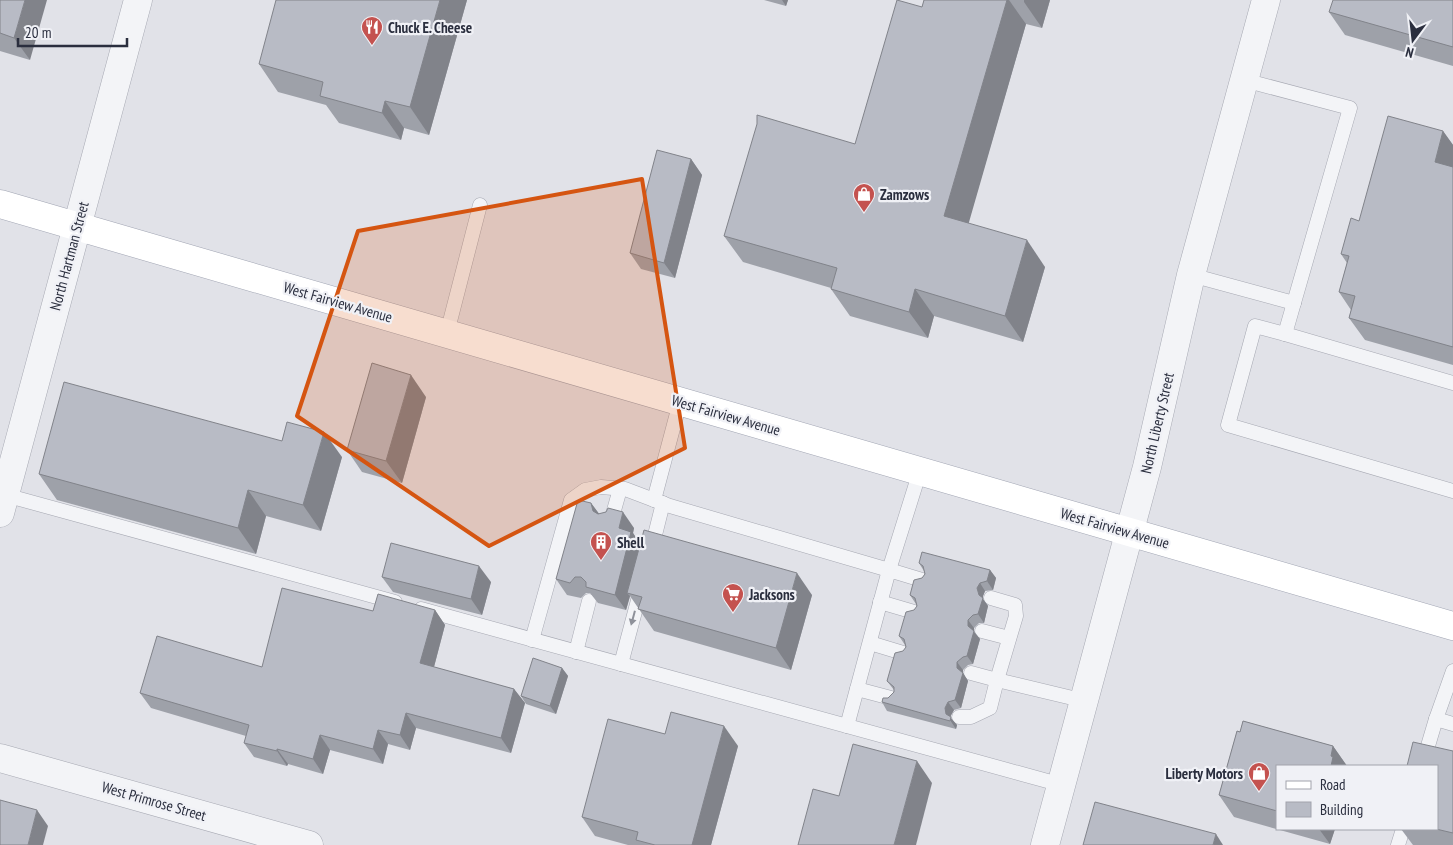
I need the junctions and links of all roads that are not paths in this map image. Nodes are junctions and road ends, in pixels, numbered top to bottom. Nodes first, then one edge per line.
1 (138, 0) edge
2 (1266, 0) edge
3 (1244, 80) junction
4 (0, 204) edge
5 (480, 205) dead end
6 (77, 226) junction
7 (1191, 275) junction
8 (1294, 303) junction
9 (447, 334) junction
10 (1285, 334) junction
11 (1453, 384) edge
12 (680, 402) junction
13 (920, 472) junction
14 (620, 489) junction
15 (1453, 491) edge
16 (659, 502) junction
17 (2, 504) edge
18 (611, 522) edge
19 (1130, 532) junction
20 (648, 560) edge
21 (889, 570) junction
22 (644, 579) edge
23 (922, 580) edge
24 (991, 598) dead end
25 (589, 601) edge
26 (880, 602) junction
27 (914, 612) edge
28 (1453, 626) edge
29 (982, 631) dead end
30 (1009, 638) junction
31 (532, 640) junction
32 (870, 643) junction
33 (576, 652) junction
34 (903, 653) edge
35 (621, 664) junction
36 (1453, 671) edge
37 (971, 673) dead end
38 (997, 680) junction
39 (857, 689) junction
40 (891, 698) edge
41 (1085, 701) junction
42 (959, 717) dead end
43 (1436, 719) junction
44 (1453, 724) edge
45 (847, 726) junction
46 (0, 758) edge
47 (1422, 765) edge
48 (1062, 785) junction
49 (1403, 830) edge
50 (309, 845) edge
51 (1045, 845) edge
52 (1398, 845) edge

1 - 6 street, North Hartman Street
2 - 3 street, North Liberty Street
3 - 7 street, North Liberty Street
3 - 8 lane
4 - 6 main road, West Fairview Avenue
5 - 9 lane
6 - 9 main road, West Fairview Avenue
6 - 17 street, North Hartman Street
7 - 8 lane
7 - 19 street, North Liberty Street
8 - 10 lane
9 - 12 main road, West Fairview Avenue
10 - 11 lane
10 - 15 lane
12 - 13 main road, West Fairview Avenue
12 - 16 lane
13 - 19 main road, West Fairview Avenue
13 - 21 lane
14 - 16 lane
14 - 18 lane
14 - 31 lane
16 - 20 lane
16 - 21 lane
17 - 31 lane
19 - 28 main road, West Fairview Avenue
19 - 41 street, North Liberty Street
21 - 23 lane
21 - 26 lane
22 -> 35 lane
24 - 30 lane
25 - 33 lane
26 - 27 lane
26 - 32 lane
29 - 30 lane
30 - 38 lane
31 - 33 lane
32 - 34 lane
32 - 39 lane
33 - 35 lane
35 - 45 lane
36 - 43 lane
37 - 38 lane
38 - 41 lane
38 - 42 lane
39 - 40 lane
39 - 45 lane
41 - 48 street, North Liberty Street
43 - 44 lane
43 - 47 lane
45 - 48 lane
46 - 50 street, West Primrose Street
48 - 51 street, North Liberty Street
49 - 52 lane

